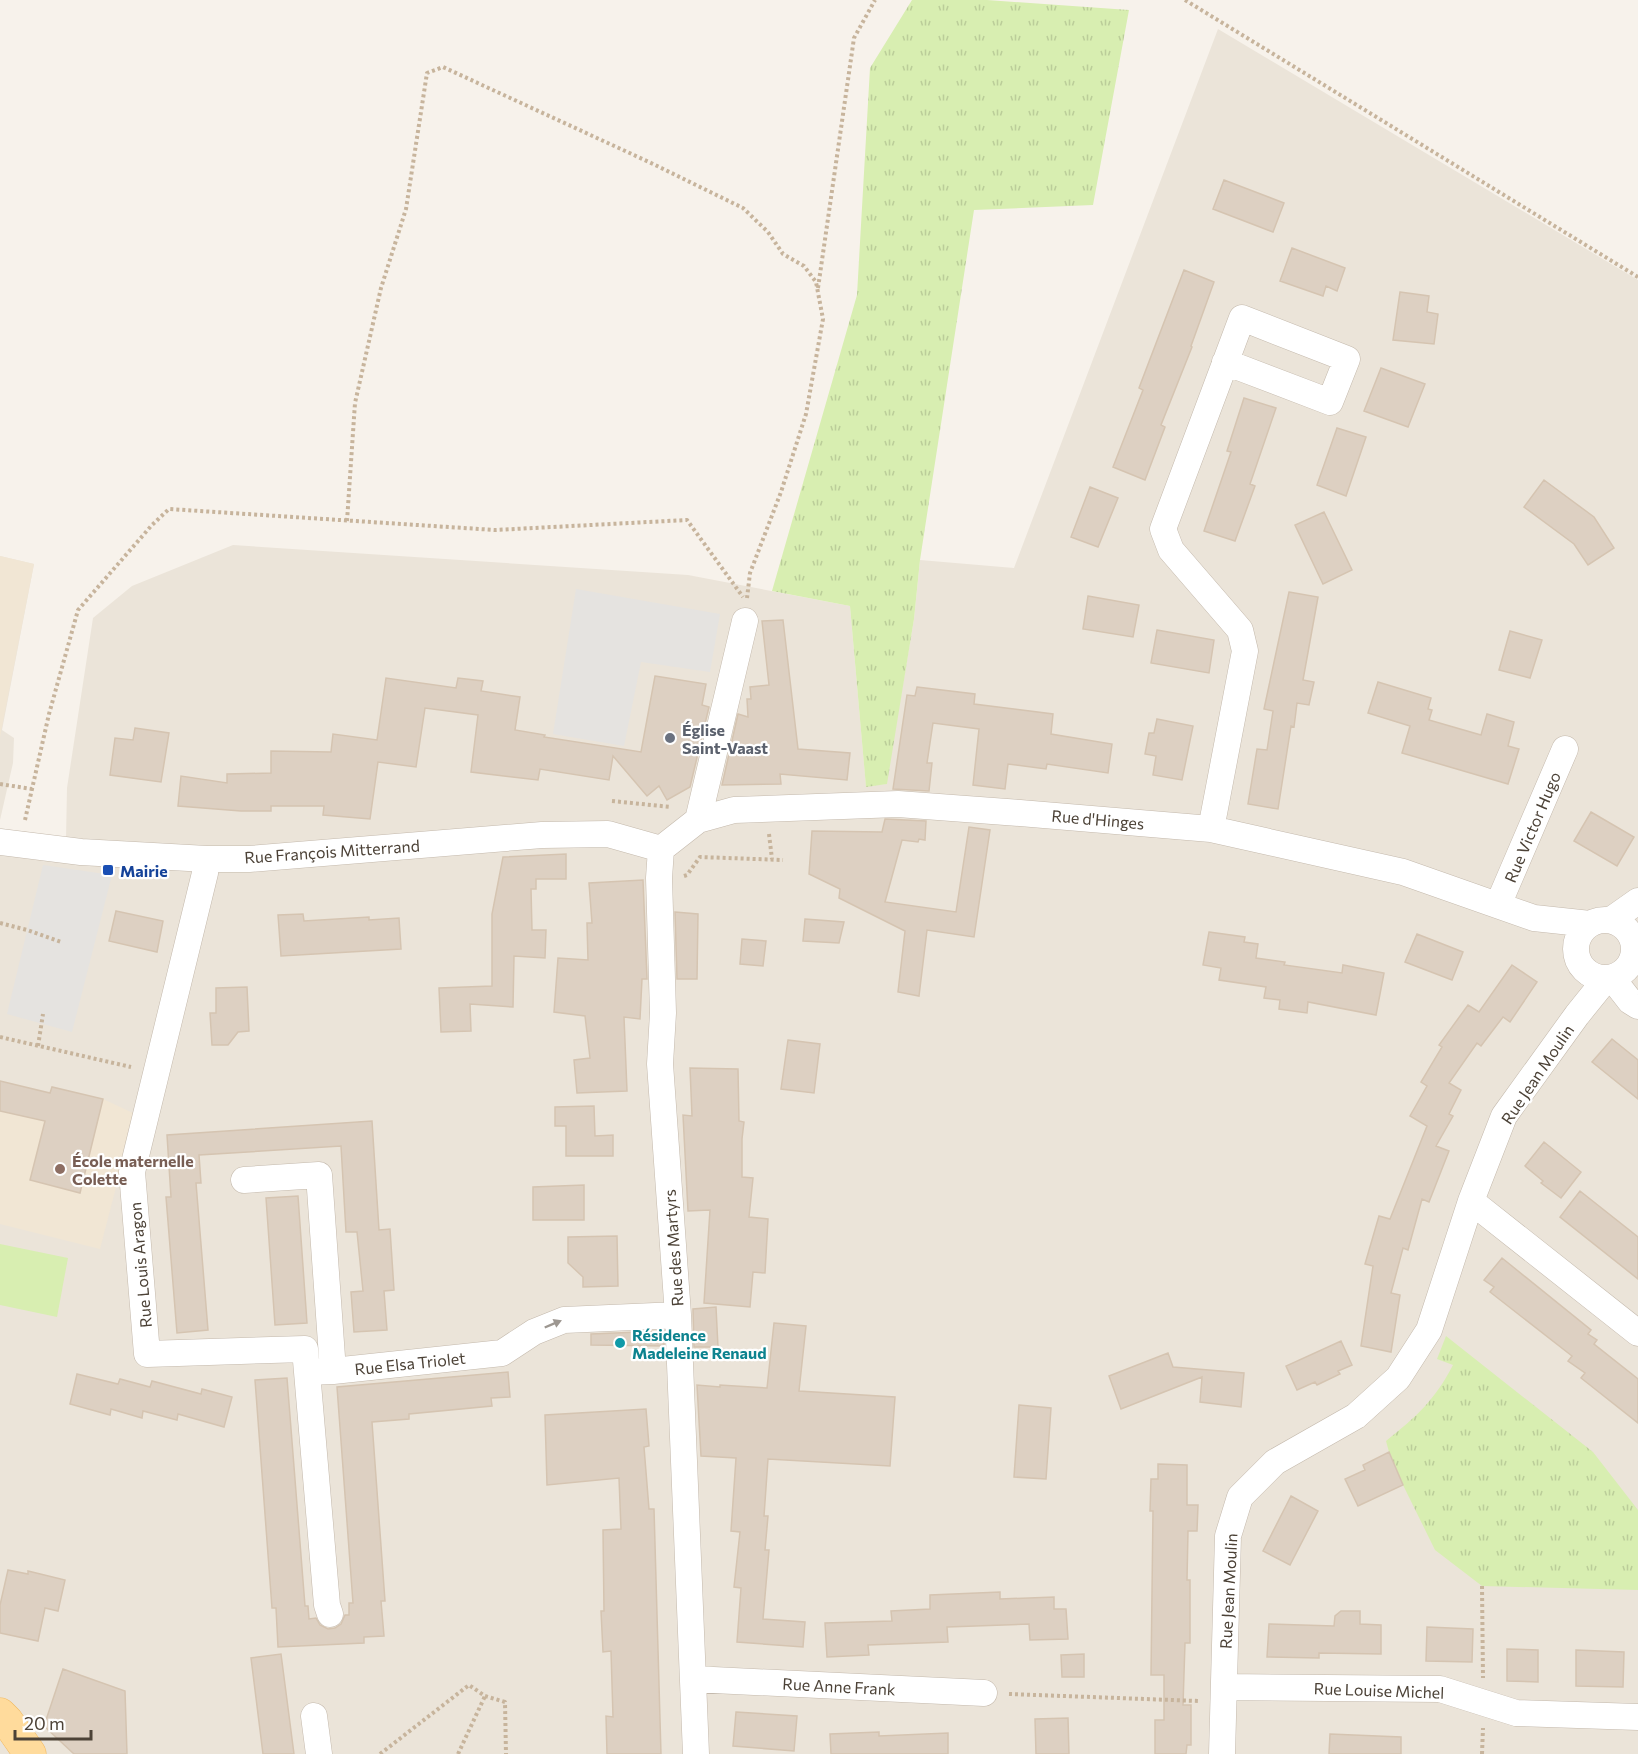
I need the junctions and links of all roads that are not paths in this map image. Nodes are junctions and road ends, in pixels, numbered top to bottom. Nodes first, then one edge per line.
1 (1225, 362) dead end
2 (745, 621) dead end
3 (1565, 749) dead end
4 (698, 820) junction
5 (1211, 829) junction
6 (9, 843) edge
7 (661, 849) junction
8 (207, 859) junction
9 (1638, 901) edge
10 (1498, 905) junction
11 (1534, 918) junction
12 (1601, 922) junction
13 (1634, 946) edge
14 (1595, 970) junction
15 (1638, 994) edge
16 (1638, 1006) edge
17 (244, 1180) dead end
18 (1472, 1201) junction
19 (678, 1315) junction
20 (1638, 1333) edge
21 (333, 1371) junction
22 (307, 1372) junction
23 (330, 1614) dead end
24 (693, 1679) junction
25 (984, 1693) road end
26 (1223, 1695) junction
27 (0, 1714) edge
28 (314, 1716) dead end
29 (1638, 1717) edge
30 (0, 1744) edge
31 (15, 1754) edge
32 (30, 1754) edge
33 (319, 1754) edge
34 (696, 1754) edge
35 (1222, 1754) edge

1 - 5 street
2 - 4 street
3 - 10 street, Rue Victor Hugo
4 - 5 street, Rue d'Hinges
4 - 7 street, Rue d'Hinges
5 - 10 street, Rue d'Hinges
6 - 8 street, Rue François Mitterrand
7 - 8 street, Rue François Mitterrand
7 - 19 street, Rue des Martyrs
8 - 22 street, Rue Louis Aragon
9 - 12 street
10 - 11 street, Rue d'Hinges
11 - 12 street, Rue d'Hinges
11 - 14 street, Rue d'Hinges
12 - 13 street
12 - 14 street
13 - 14 street
13 - 15 street
14 - 16 street, Rue d'Hinges
14 - 18 street, Rue Jean Moulin
17 - 21 street, Rue Elsa Triolet
18 - 20 street
18 - 26 street, Rue Jean Moulin
21 -> 19 street, Rue Elsa Triolet
19 - 24 street, Rue des Martyrs
21 - 22 street
22 - 23 street, Rue Louis Aragon
24 - 25 street, Rue Anne Frank
24 - 34 street, Rue des Martyrs
26 - 29 street, Rue Louise Michel
26 - 35 street, Rue Jean Moulin
27 - 32 main road
28 - 33 street
30 - 31 main road

